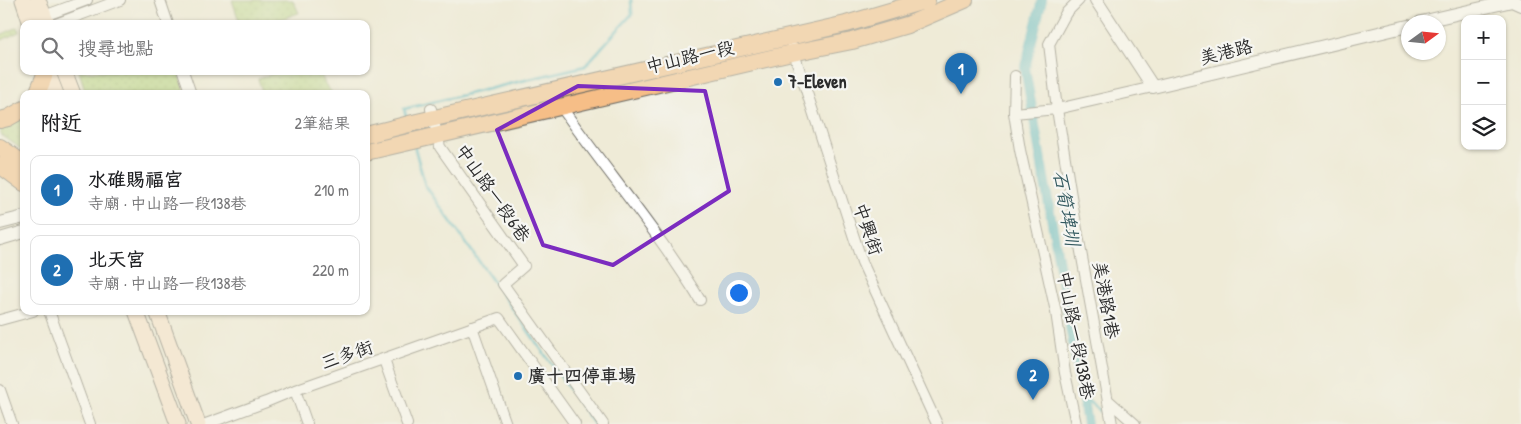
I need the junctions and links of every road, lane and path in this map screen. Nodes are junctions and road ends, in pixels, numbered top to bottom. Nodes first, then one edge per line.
1 (23, 0) edge
2 (38, 0) edge
3 (87, 0) edge
4 (120, 0) edge
5 (160, 0) edge
6 (927, 0) edge
7 (965, 0) edge
8 (1079, 0) edge
9 (1096, 0) edge
10 (1521, 5) edge
11 (1446, 16) edge
12 (42, 20) edge
13 (43, 20) edge
14 (48, 20) edge
15 (51, 20) edge
16 (167, 20) edge
17 (1401, 28) edge
18 (790, 36) junction
19 (792, 53) junction
20 (45, 75) edge
21 (48, 75) edge
22 (65, 75) edge
23 (184, 75) edge
24 (1014, 76) dead end
25 (1153, 88) junction
26 (39, 90) edge
27 (54, 90) edge
28 (71, 90) edge
29 (190, 90) edge
30 (562, 108) junction
31 (1057, 109) junction
32 (20, 111) edge
33 (1014, 113) junction
34 (432, 114) junction
35 (0, 120) edge
36 (370, 134) edge
37 (438, 136) junction
38 (0, 147) edge
39 (370, 151) edge
40 (20, 161) edge
41 (0, 165) edge
42 (20, 180) edge
43 (20, 218) edge
44 (0, 223) edge
45 (20, 233) edge
46 (0, 239) edge
47 (700, 300) dead end
48 (20, 314) edge
49 (50, 315) edge
50 (137, 315) edge
51 (158, 315) edge
52 (0, 320) edge
53 (472, 327) junction
54 (384, 360) junction
55 (0, 390) edge
56 (295, 390) junction
57 (1108, 400) junction
58 (1111, 419) edge
59 (12, 424) edge
60 (90, 424) edge
61 (178, 424) edge
62 (198, 424) edge
63 (206, 424) edge
64 (307, 424) edge
65 (407, 424) edge
66 (506, 424) edge
67 (575, 424) edge
68 (603, 424) edge
69 (937, 424) edge
70 (1076, 424) edge
71 (1136, 424) edge

1 - 12 main road
2 - 13 main road
3 - 14 street
4 - 15 street
5 - 16 street
6 - 18 main road, 中山路一段
7 - 19 main road, 中山路一段
8 - 31 street, 美港路1巷
9 - 25 street
10 - 11 street
17 - 25 street, 美港路
18 - 19 street, 中興街
18 - 34 main road, 中山路一段
19 - 30 main road, 中山路一段
19 - 69 street, 中興街
20 - 26 main road
21 - 27 main road
22 - 28 main road
23 - 29 street
24 - 33 street, 中山路一段138巷
25 - 31 street
30 - 37 main road, 中山路一段
30 - 47 street
31 - 33 street
31 - 57 street, 美港路1巷
32 - 35 main road
33 - 70 street, 中山路一段138巷
34 - 36 main road, 中山路一段
34 - 37 street, 中山路一段6巷
37 - 39 main road, 中山路一段
37 - 68 street, 中山路一段6巷
38 - 40 main road
41 - 42 main road
43 - 44 street
45 - 46 street
48 - 52 street
49 - 60 street
50 - 61 main road
51 - 62 main road
53 - 54 street, 三多街
53 - 66 street
53 - 67 street, 三多街
54 - 56 street, 三多街
54 - 65 street
55 - 59 street
56 - 63 street, 三多街
56 - 64 street
57 - 58 street, 美港路1巷
57 - 71 street

